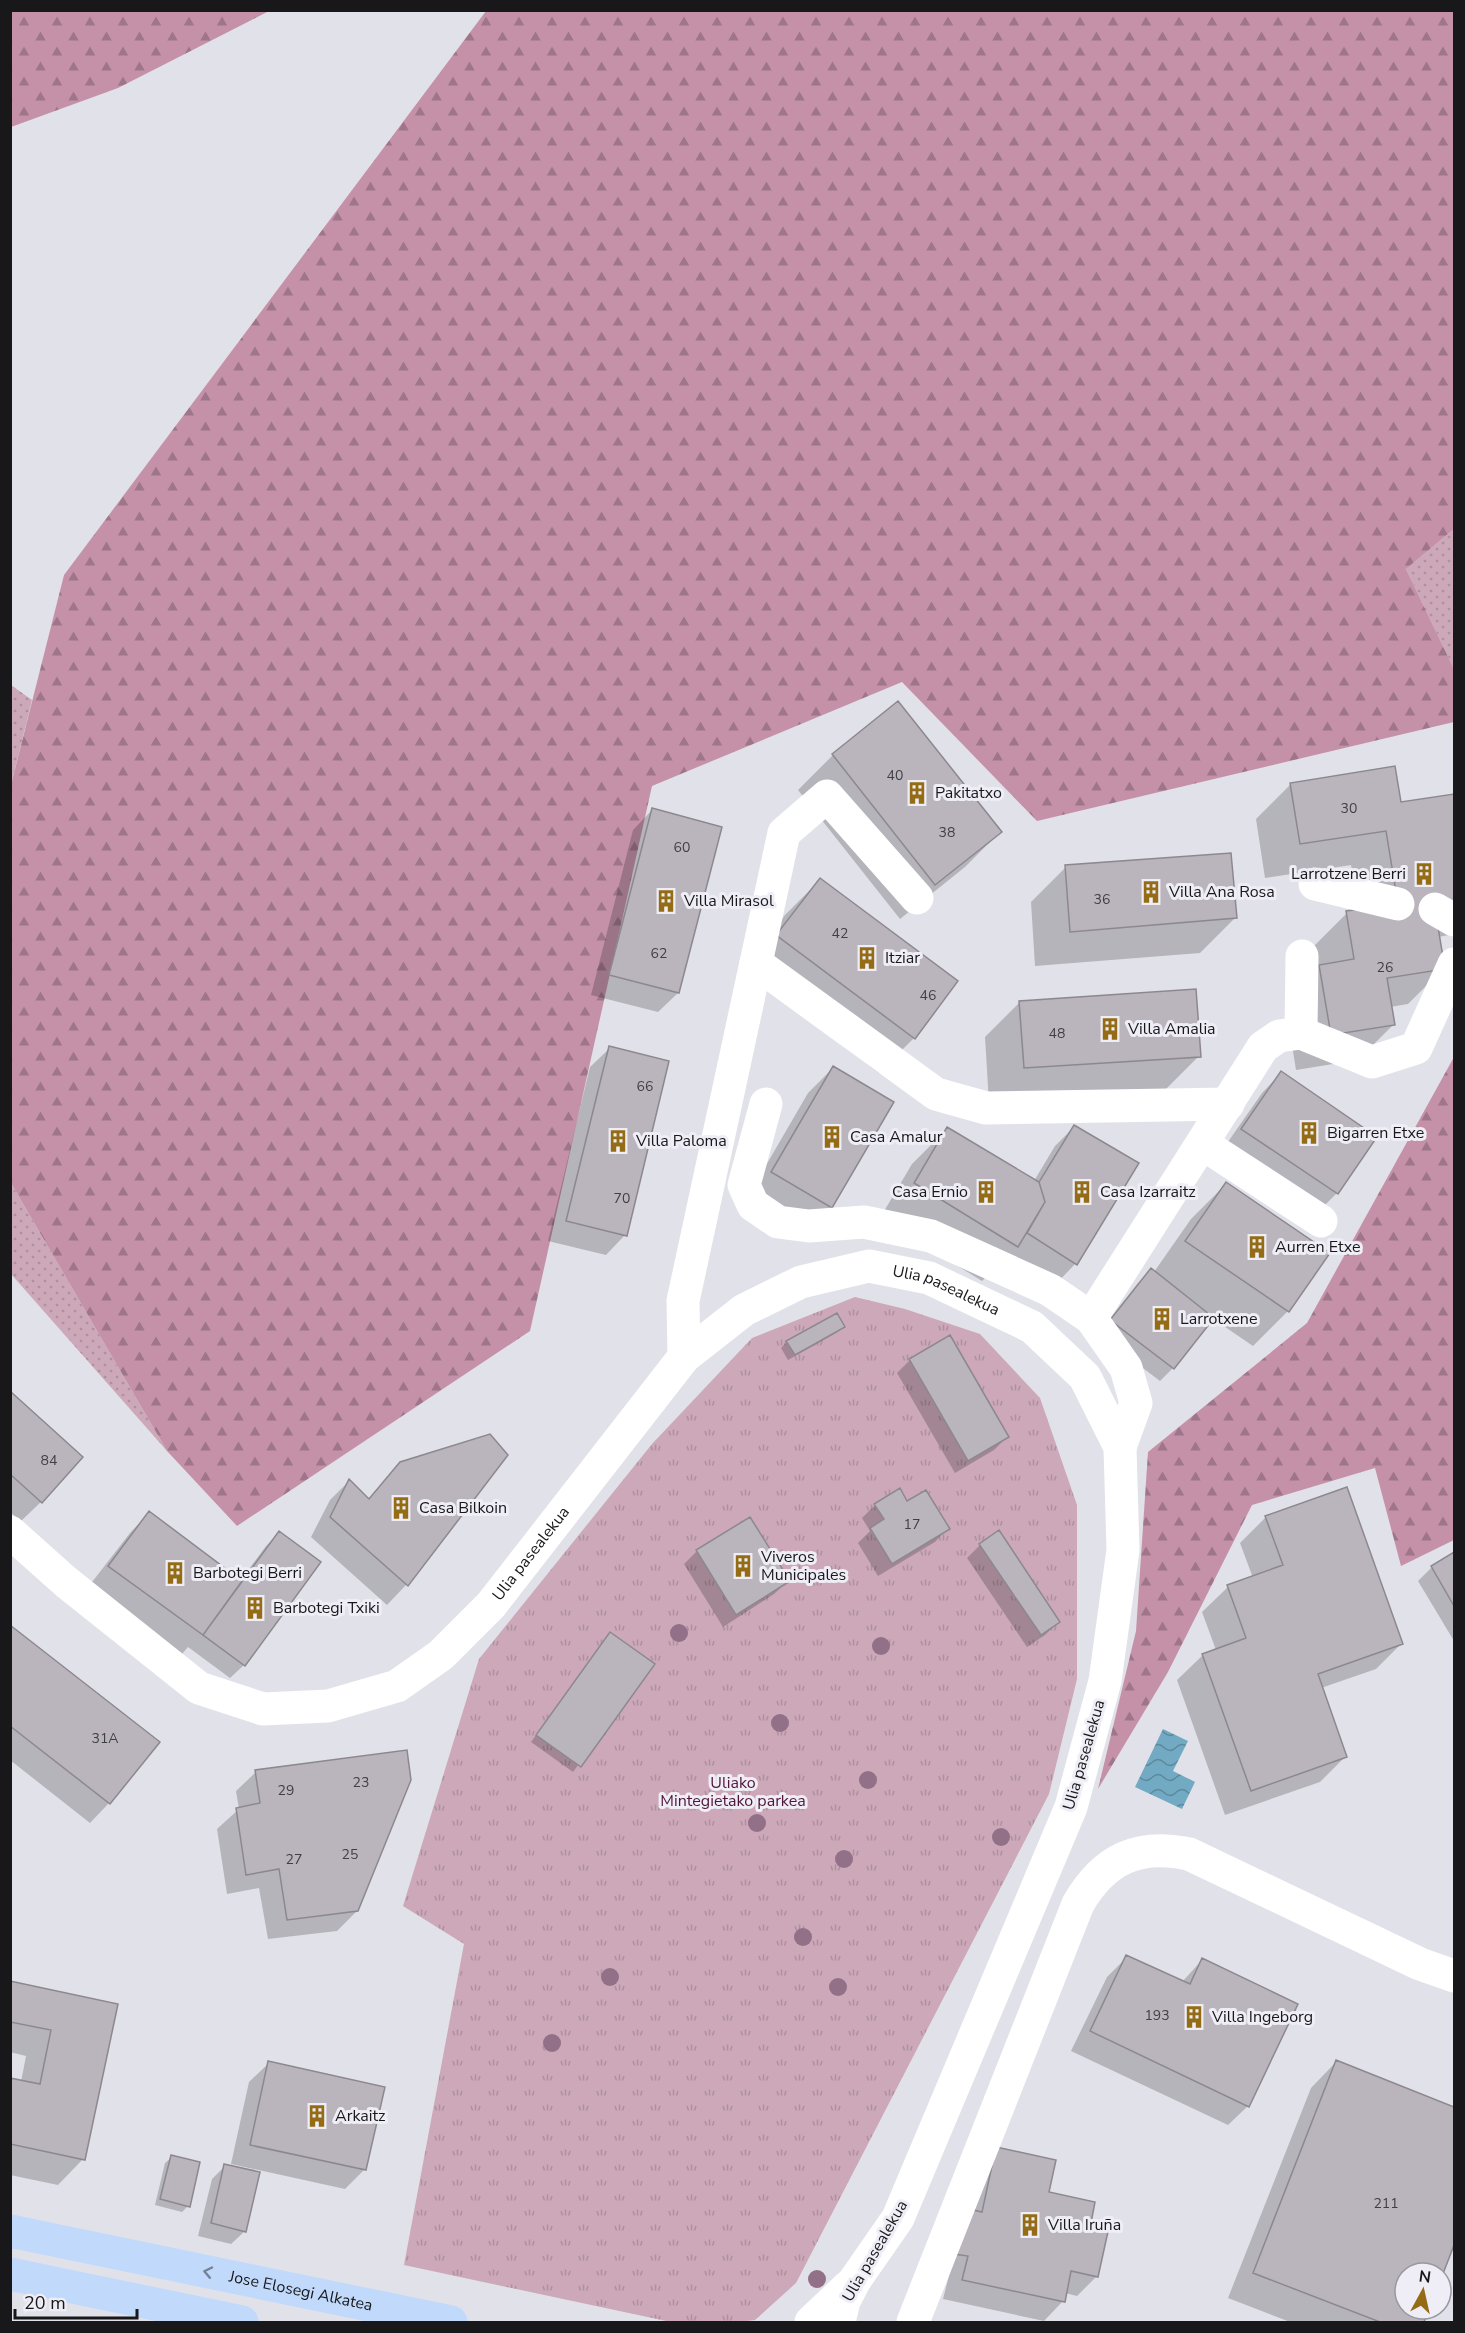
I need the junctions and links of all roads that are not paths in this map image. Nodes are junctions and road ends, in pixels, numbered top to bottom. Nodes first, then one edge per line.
1 (1315, 884) dead end
2 (917, 898) dead end
3 (1398, 904) dead end
4 (1302, 956) dead end
5 (756, 963) junction
6 (1455, 964) edge
7 (1301, 1033) junction
8 (766, 1104) dead end
9 (1227, 1104) junction
10 (1203, 1144) junction
11 (1321, 1221) dead end
12 (1090, 1318) junction
13 (684, 1357) junction
14 (1120, 1447) junction
15 (10, 1532) edge
16 (1455, 1976) edge
17 (10, 2231) edge
18 (10, 2274) edge
19 (855, 2280) junction
20 (242, 2322) edge
21 (451, 2322) edge
22 (811, 2322) edge
23 (839, 2322) edge
24 (913, 2322) edge

1 - 3 street
2 - 5 street
4 - 7 street
5 - 9 street
5 - 13 street
6 - 7 street
7 - 9 street
8 - 12 street
9 - 10 street
10 - 11 street
10 - 12 street
12 - 14 street
13 - 14 street, Ulia pasealekua
13 - 15 street, Ulia pasealekua
14 - 19 street, Ulia pasealekua
16 - 24 street
21 -> 17 main road, Jose Elosegi Alkatea
18 - 20 main road
19 - 22 street
19 - 23 street, Ulia pasealekua

